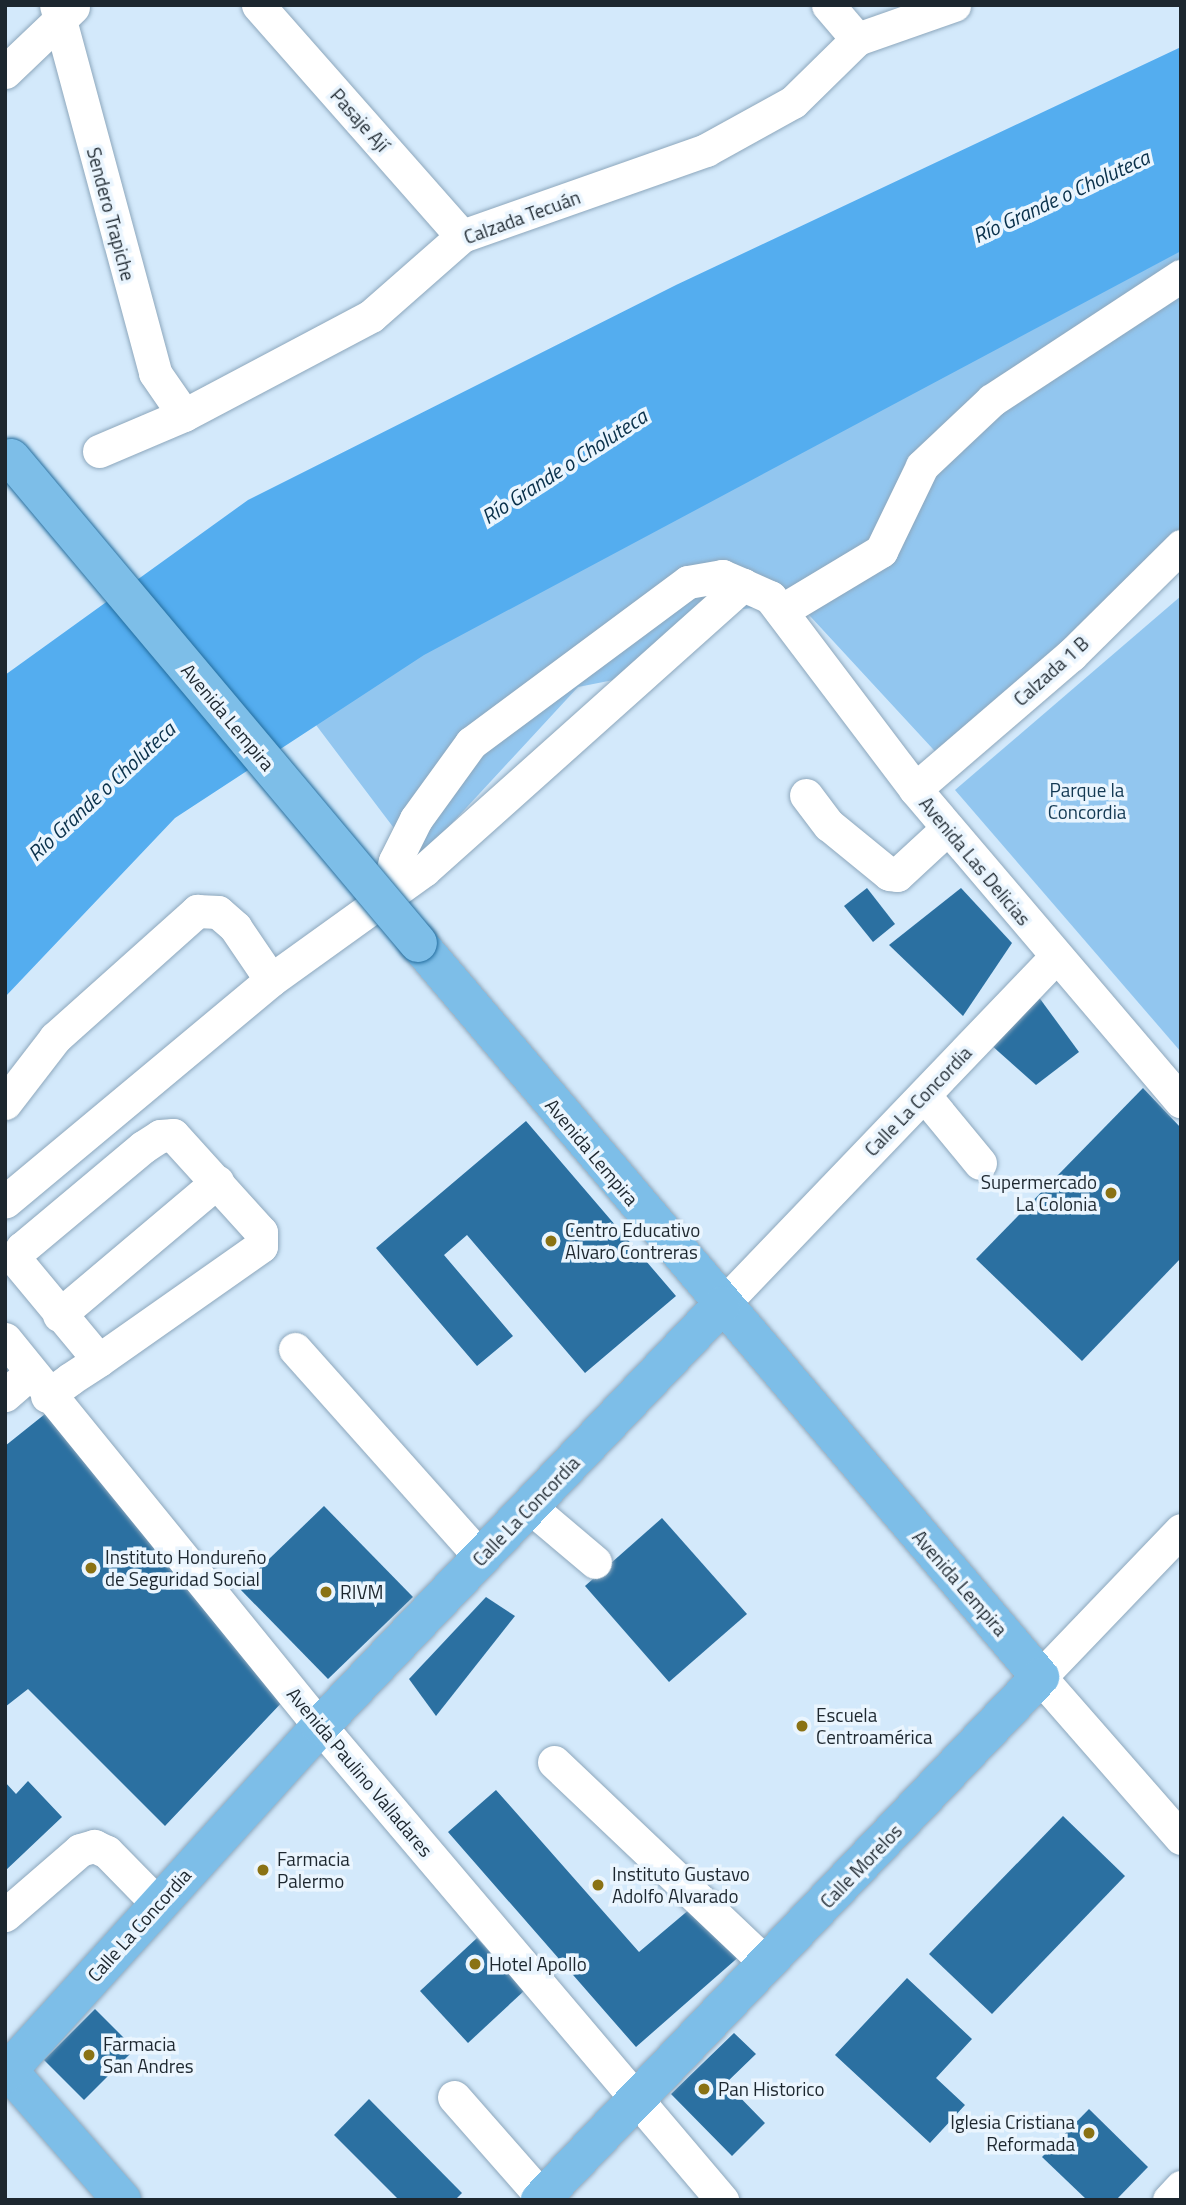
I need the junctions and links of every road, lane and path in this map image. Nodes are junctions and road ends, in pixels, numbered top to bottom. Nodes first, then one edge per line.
1 (258, 5) edge
2 (828, 5) edge
3 (954, 5) edge
4 (63, 10) edge
5 (858, 39) junction
6 (5, 72) edge
7 (462, 236) junction
8 (1181, 276) edge
9 (184, 415) junction
10 (99, 451) dead end
11 (8, 454) edge
12 (1181, 546) edge
13 (743, 585) junction
14 (781, 611) junction
15 (915, 789) junction
16 (806, 795) dead end
17 (948, 828) junction
18 (385, 898) junction
19 (1056, 957) junction
20 (271, 980) junction
21 (924, 1095) junction
22 (1181, 1101) edge
23 (5, 1103) edge
24 (980, 1163) dead end
25 (217, 1182) junction
26 (5, 1202) edge
27 (721, 1306) junction
28 (59, 1315) junction
29 (5, 1339) edge
30 (295, 1349) dead end
31 (99, 1360) junction
32 (39, 1384) junction
33 (5, 1395) edge
34 (530, 1507) junction
35 (1181, 1530) edge
36 (481, 1558) junction
37 (595, 1562) dead end
38 (1040, 1677) junction
39 (320, 1726) junction
40 (554, 1762) dead end
41 (1181, 1838) edge
42 (158, 1904) junction
43 (5, 1915) edge
44 (767, 1964) junction
45 (6, 2070) edge
46 (454, 2097) dead end
47 (638, 2099) junction
48 (1181, 2187) edge
49 (541, 2198) edge
50 (122, 2200) edge
51 (722, 2200) edge
52 (1169, 2200) edge

1 - 7 street, Pasaje Ají
2 - 5 street
3 - 5 street, Calzada Tecuán
4 - 6 street
4 - 9 street, Sendero Trapiche
5 - 7 street, Calzada Tecuán
7 - 9 street, Calzada Tecuán
8 - 14 street
9 - 10 street, Calzada Tecuán
11 - 27 main road, Avenida Lempira, bridge
12 - 15 street, Calzada 1 B
13 - 14 street, Avenida Las Delicias
13 - 18 street
13 - 18 street, Avenida Las Delicias
14 - 15 street, Avenida Las Delicias
15 - 17 street, Avenida Las Delicias
16 - 17 street
17 - 19 street, Avenida Las Delicias
18 - 20 street
19 - 21 street, Calle La Concordia
19 - 22 street, Avenida Las Delicias
20 - 23 street
20 - 26 street
21 - 24 street
21 - 27 street, Calle La Concordia
25 - 28 street
25 - 28 street
25 - 31 street
27 - 34 main road, Calle La Concordia
27 - 38 main road, Avenida Lempira
28 - 31 street
29 - 32 street, Avenida Paulino Valladares
30 - 36 street
31 - 32 street
32 - 33 street
32 - 39 street, Avenida Paulino Valladares
34 - 36 main road, Calle La Concordia
34 - 37 street
35 - 38 street, Calle Morelos
36 - 39 main road, Calle La Concordia
38 - 41 street, Avenida Lempira
38 - 44 main road, Calle Morelos
39 - 42 main road, Calle La Concordia
39 - 47 street, Avenida Paulino Valladares
40 - 44 street
42 - 43 street
42 - 45 main road, Calle La Concordia
44 - 47 main road, Calle Morelos
45 - 50 main road
46 - 49 street
47 - 49 main road, Calle Morelos
47 - 51 street, Avenida Paulino Valladares
48 - 52 street

